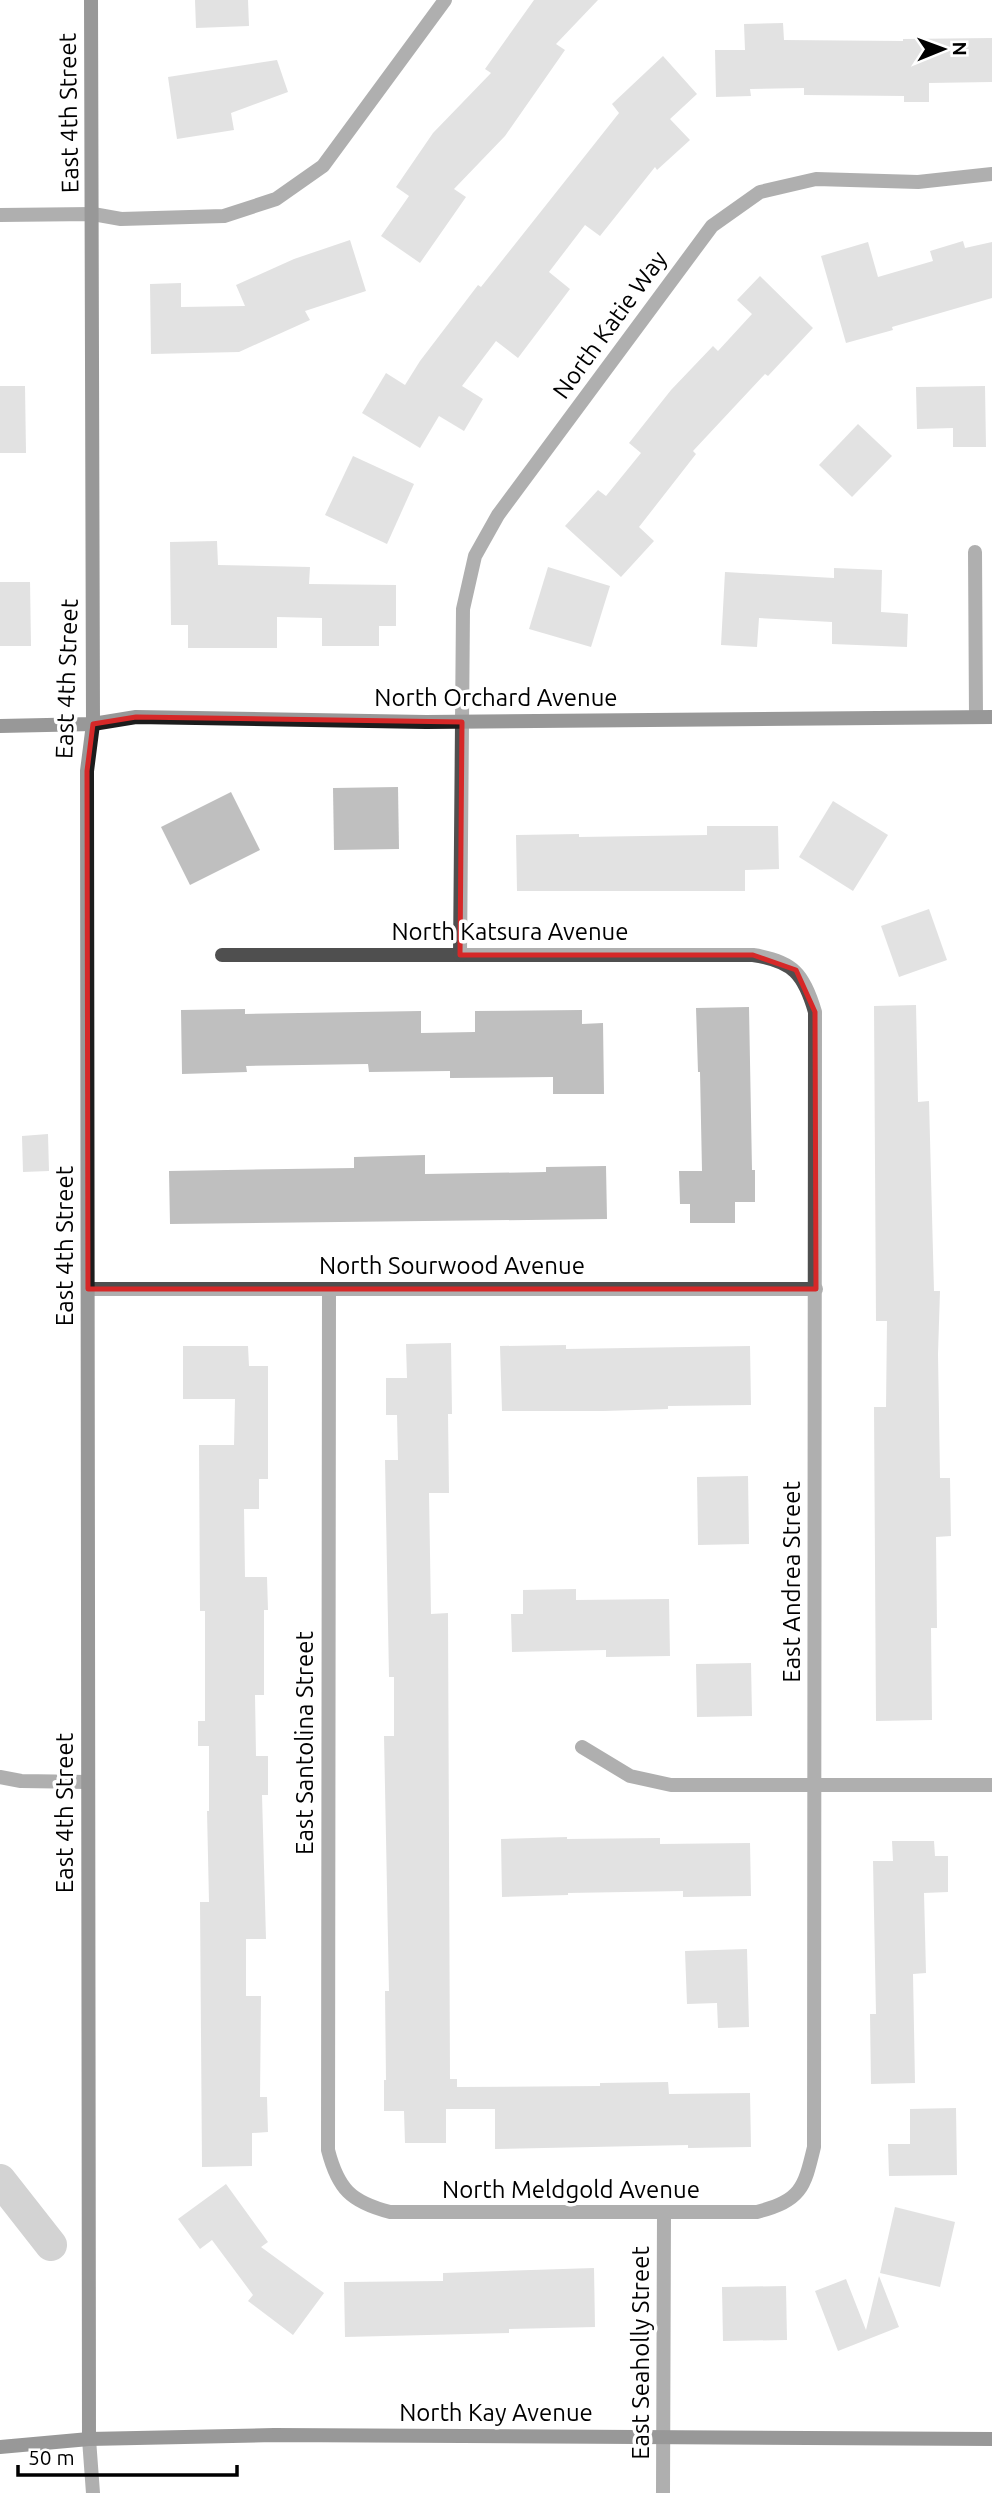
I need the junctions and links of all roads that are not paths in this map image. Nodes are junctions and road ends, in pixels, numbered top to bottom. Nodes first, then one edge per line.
1 (90, 0) edge
2 (445, 0) edge
3 (992, 174) edge
4 (93, 214) junction
5 (0, 215) edge
6 (975, 552) dead end
7 (976, 717) junction
8 (992, 717) edge
9 (462, 722) junction
10 (93, 724) junction
11 (0, 726) edge
12 (222, 955) dead end
13 (460, 955) junction
14 (796, 970) joint
15 (88, 1289) junction
16 (329, 1289) junction
17 (816, 1289) junction
18 (582, 1748) dead end
19 (0, 1777) edge
20 (88, 1782) junction
21 (814, 1785) junction
22 (992, 1785) edge
23 (346, 2192) joint
24 (797, 2195) joint
25 (664, 2213) junction
26 (663, 2437) junction
27 (89, 2439) junction
28 (992, 2439) edge
29 (0, 2447) edge
30 (93, 2493) edge
31 (663, 2493) edge

1 - 4 street, East 4th Street
2 - 4 street
3 - 9 street, North Katie Way
4 - 5 street
4 - 10 street, East 4th Street
6 - 7 street
7 - 8 street, North Orchard Avenue
7 - 9 street, North Orchard Avenue
9 - 10 street, North Orchard Avenue
9 - 13 street, North Katie Way
10 - 11 street, North Orchard Avenue
10 - 15 street, East 4th Street
12 - 13 street, North Katsura Avenue
13 - 14 street, North Katsura Avenue
14 - 17 street, East Andrea Street
15 - 16 street, North Sourwood Avenue
15 - 20 street, East 4th Street
16 - 17 street, North Sourwood Avenue
16 - 23 street, East Santolina Street
17 - 21 street, East Andrea Street
18 - 21 street
19 - 20 street
20 - 27 street, East 4th Street
21 - 22 street
21 - 24 street, East Andrea Street
23 - 25 street, North Meldgold Avenue
24 - 25 street, North Meldgold Avenue
25 - 26 street, East Seaholly Street
26 - 27 street, North Kay Avenue
26 - 28 street, North Kay Avenue
26 - 31 street, East Seaholly Street
27 - 29 street, North Kay Avenue
27 - 30 street, East 4th Street

